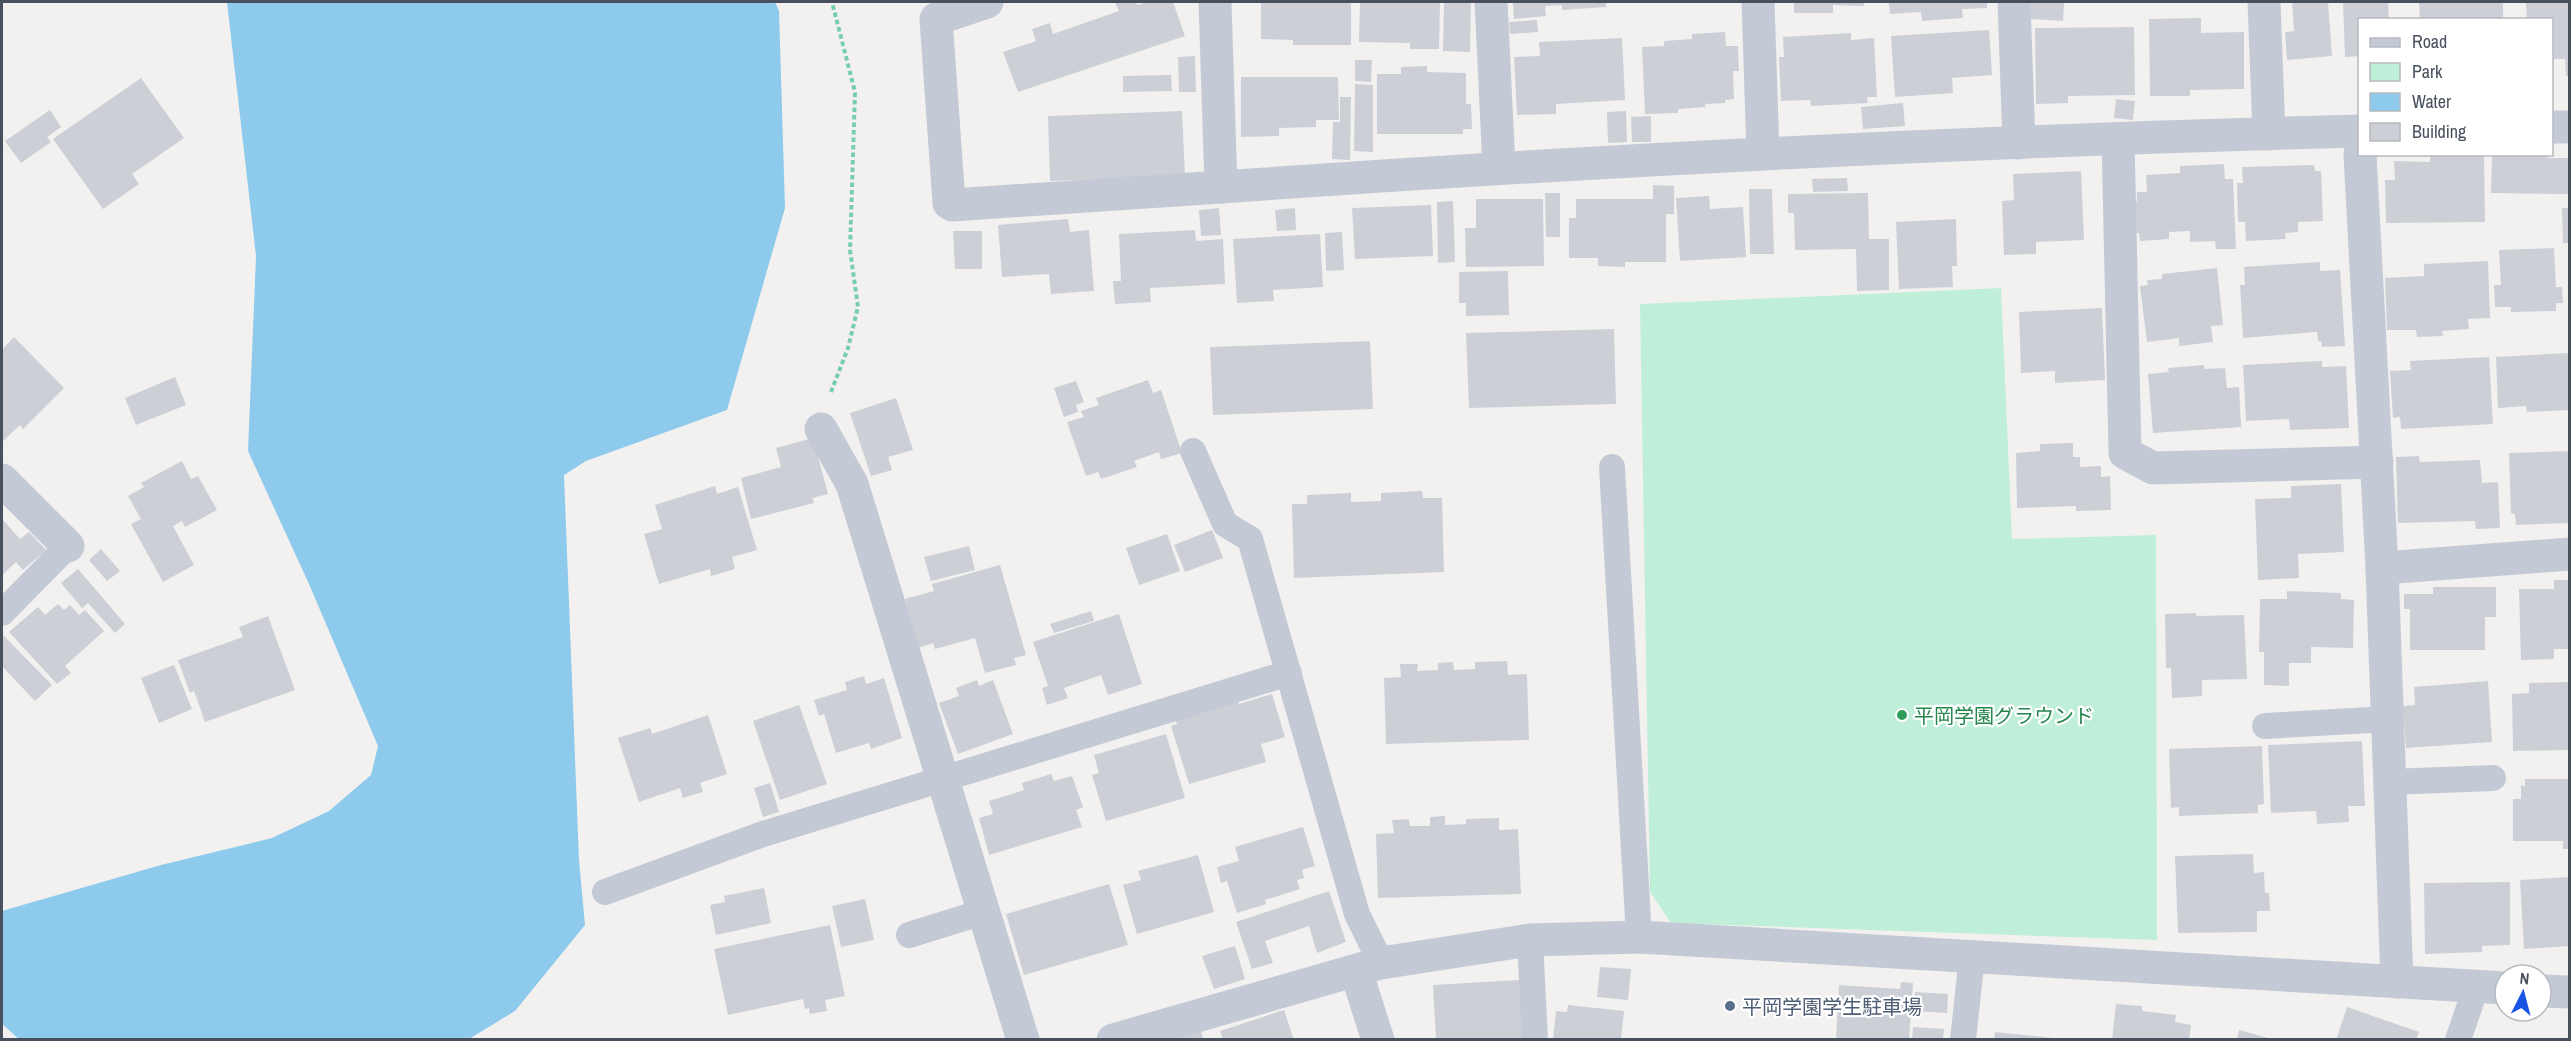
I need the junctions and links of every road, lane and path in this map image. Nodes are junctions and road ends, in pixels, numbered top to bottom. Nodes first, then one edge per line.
1 (832, 2) edge
2 (987, 2) edge
3 (1215, 2) edge
4 (1491, 2) edge
5 (1758, 2) edge
6 (2014, 2) edge
7 (2264, 2) edge
8 (2553, 127) edge
9 (2570, 127) edge
10 (2358, 131) edge
11 (2269, 134) junction
12 (2118, 139) junction
13 (2019, 143) junction
14 (1763, 154) junction
15 (2360, 156) edge
16 (1499, 167) junction
17 (1221, 187) junction
18 (821, 429) joint
19 (1193, 451) dead end
20 (2377, 462) junction
21 (1612, 467) dead end
22 (2, 480) edge
23 (68, 546) joint
24 (2570, 554) edge
25 (2382, 568) junction
26 (2, 613) edge
27 (1289, 673) junction
28 (2388, 719) junction
29 (2265, 726) dead end
30 (2493, 778) dead end
31 (942, 780) junction
32 (2390, 782) junction
33 (604, 892) dead end
34 (983, 912) junction
35 (909, 934) dead end
36 (1639, 937) junction
37 (1530, 940) junction
38 (1972, 956) junction
39 (1368, 967) junction
40 (2397, 982) junction
41 (2491, 988) edge
42 (2553, 991) edge
43 (2570, 992) edge
44 (1023, 1040) edge
45 (1113, 1040) edge
46 (1378, 1040) edge
47 (1535, 1040) edge
48 (1963, 1040) edge
49 (2458, 1040) edge

1 - 18 path
2 - 17 street
3 - 17 street
4 - 16 street
5 - 14 street
6 - 13 street
7 - 11 street
8 - 9 street
10 - 11 street
11 - 12 street
12 - 13 street
12 - 20 street
13 - 14 street
14 - 16 street
15 - 20 street
16 - 17 street
18 - 31 street
19 - 27 lane
20 - 25 street
21 - 36 lane
22 - 23 street
23 - 26 lane
24 - 25 street
25 - 28 street
27 - 31 lane
27 - 39 lane
28 - 29 lane
28 - 32 street
30 - 32 lane
31 - 33 lane
31 - 34 street
32 - 40 street
34 - 35 lane
34 - 44 street
36 - 37 street
36 - 38 street
37 - 39 street
37 - 47 lane
38 - 40 street
38 - 48 lane
39 - 45 street
39 - 46 street
40 - 41 street
41 - 49 lane
42 - 43 street

